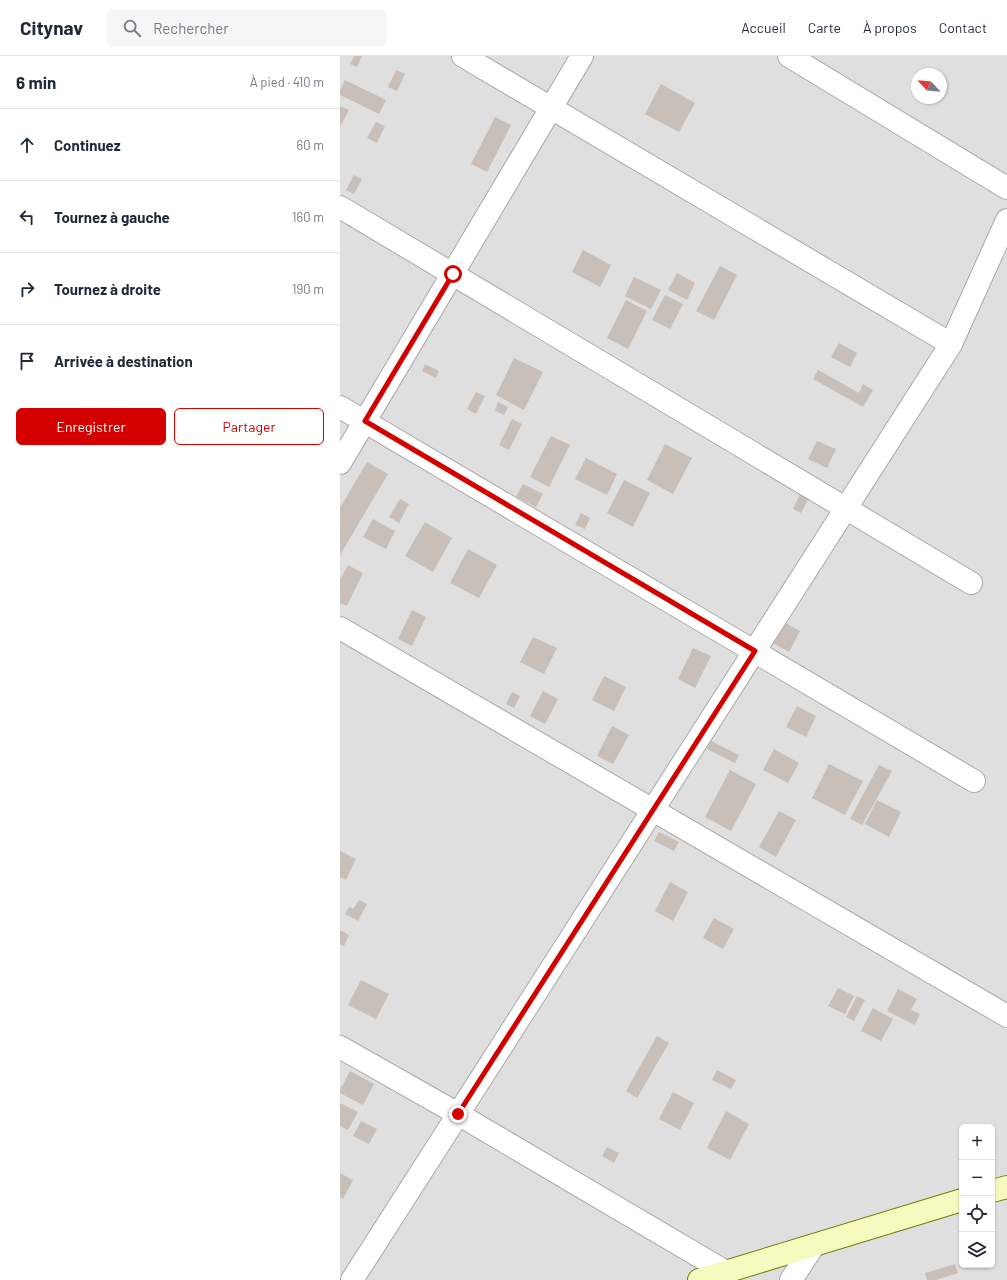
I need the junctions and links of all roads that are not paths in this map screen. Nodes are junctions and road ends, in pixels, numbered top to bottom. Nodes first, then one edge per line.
1 (464, 56) edge
2 (582, 56) edge
3 (788, 56) edge
4 (551, 108) junction
5 (1007, 188) edge
6 (340, 206) edge
7 (1007, 220) edge
8 (453, 274) junction
9 (951, 344) junction
10 (340, 406) edge
11 (365, 421) junction
12 (340, 463) edge
13 (846, 508) junction
14 (972, 583) dead end
15 (340, 628) edge
16 (755, 651) junction
17 (974, 780) dead end
18 (653, 810) junction
19 (1007, 1016) edge
20 (340, 1047) edge
21 (458, 1114) junction
22 (1007, 1187) edge
23 (995, 1190) edge
24 (959, 1201) edge
25 (814, 1245) junction
26 (726, 1272) junction
27 (352, 1280) edge
28 (699, 1280) edge
29 (791, 1280) edge

1 - 4 street
2 - 4 street
3 - 5 street
4 - 8 street
4 - 9 street
6 - 8 street
7 - 9 street
8 - 11 street
8 - 13 street
9 - 13 street
10 - 11 street
11 - 12 street
11 - 16 street
13 - 14 street
13 - 16 street
15 - 18 street
16 - 17 street
16 - 18 street
18 - 19 street
18 - 21 street
20 - 21 street
21 - 26 street
21 - 27 street
22 - 23 street
24 - 25 street
25 - 26 street
25 - 29 street
26 - 28 street

